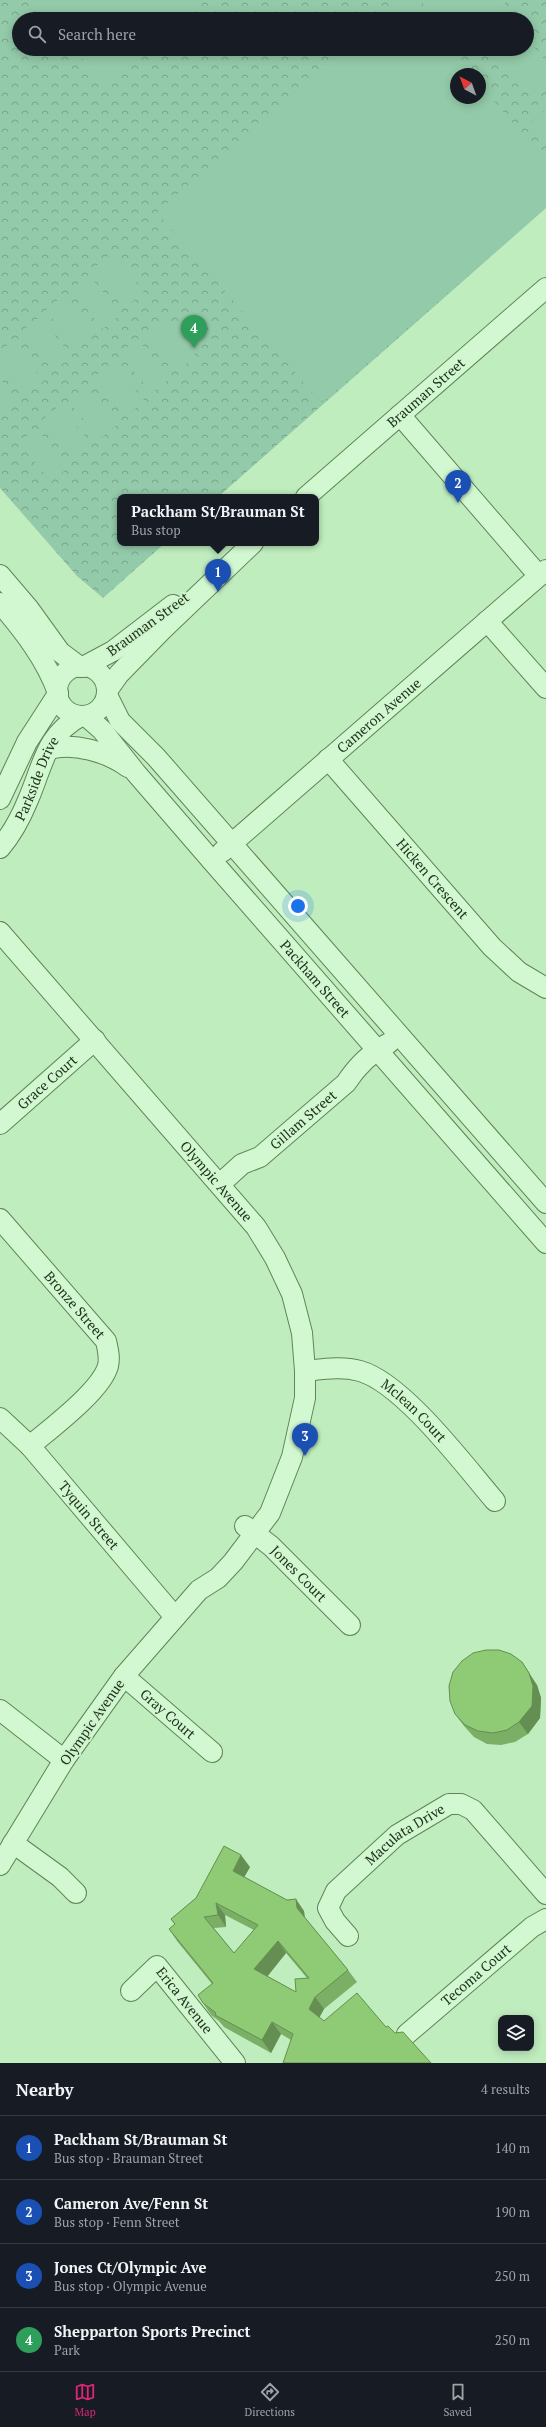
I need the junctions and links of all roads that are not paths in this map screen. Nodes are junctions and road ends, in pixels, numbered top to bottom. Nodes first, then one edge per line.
1 (546, 288) edge
2 (400, 415) junction
3 (309, 494) edge
4 (249, 546) edge
5 (543, 573) edge
6 (0, 575) edge
7 (0, 603) edge
8 (161, 621) junction
9 (487, 621) junction
10 (81, 667) junction
11 (546, 688) edge
12 (58, 693) junction
13 (107, 693) junction
14 (84, 716) junction
15 (49, 749) junction
16 (328, 759) junction
17 (136, 773) junction
18 (0, 799) edge
19 (231, 843) junction
20 (0, 848) edge
21 (212, 861) junction
22 (0, 932) edge
23 (546, 988) edge
24 (399, 1037) junction
25 (95, 1040) junction
26 (380, 1054) junction
27 (0, 1124) edge
28 (224, 1188) junction
29 (546, 1203) edge
30 (0, 1219) edge
31 (546, 1242) edge
32 (306, 1371) junction
33 (0, 1418) edge
34 (30, 1446) junction
35 (495, 1501) dead end
36 (250, 1530) junction
37 (175, 1617) junction
38 (350, 1625) dead end
39 (124, 1676) junction
40 (0, 1710) edge
41 (212, 1752) dead end
42 (64, 1760) junction
43 (13, 1843) junction
44 (0, 1865) edge
45 (76, 1893) dead end
46 (546, 1894) edge
47 (546, 1919) edge
48 (348, 1936) dead end
49 (131, 1991) dead end
50 (407, 2034) edge
51 (235, 2063) edge

1 - 2 street, Brauman Street
2 - 3 street, Brauman Street
2 - 5 street
4 - 8 street, Brauman Street
5 - 9 street, Cameron Avenue
6 - 10 street
7 - 12 street
8 - 10 street, Brauman Street
8 - 13 street, Brauman Street
9 - 11 street
9 - 16 street, Cameron Avenue
10 - 12 street
10 - 13 street
12 - 14 street
12 - 18 street, Parkside Drive
13 - 14 street
13 - 19 street, Packham Street
14 - 15 street, Parkside Drive
14 - 17 street, Packham Street
15 - 17 street
15 - 20 street, Parkside Drive
16 - 19 street, Cameron Avenue
16 - 23 street, Hicken Crescent
17 - 21 street, Packham Street
19 - 21 street, Cameron Avenue
19 - 24 street, Packham Street
21 - 26 street, Packham Street
22 - 25 street, Olympic Avenue
24 - 26 street, Gillam Street
24 - 29 street, Packham Street
25 - 27 street, Grace Court
25 - 28 street, Olympic Avenue
26 - 28 street, Gillam Street
26 - 31 street, Packham Street
28 - 32 street, Olympic Avenue
30 - 34 street, Bronze Street
32 - 35 street, Mclean Court
32 - 36 street, Olympic Avenue
33 - 34 street, Tyquin Street
34 - 37 street, Tyquin Street
36 - 37 street, Olympic Avenue
36 - 38 street, Jones Court
37 - 39 street, Olympic Avenue
39 - 41 street, Gray Court
39 - 42 street, Olympic Avenue
40 - 42 street
42 - 43 street, Olympic Avenue
43 - 44 street, Olympic Avenue
43 - 45 street
46 - 48 street, Maculata Drive
47 - 50 street, Tecoma Court
49 - 51 street, Erica Avenue

